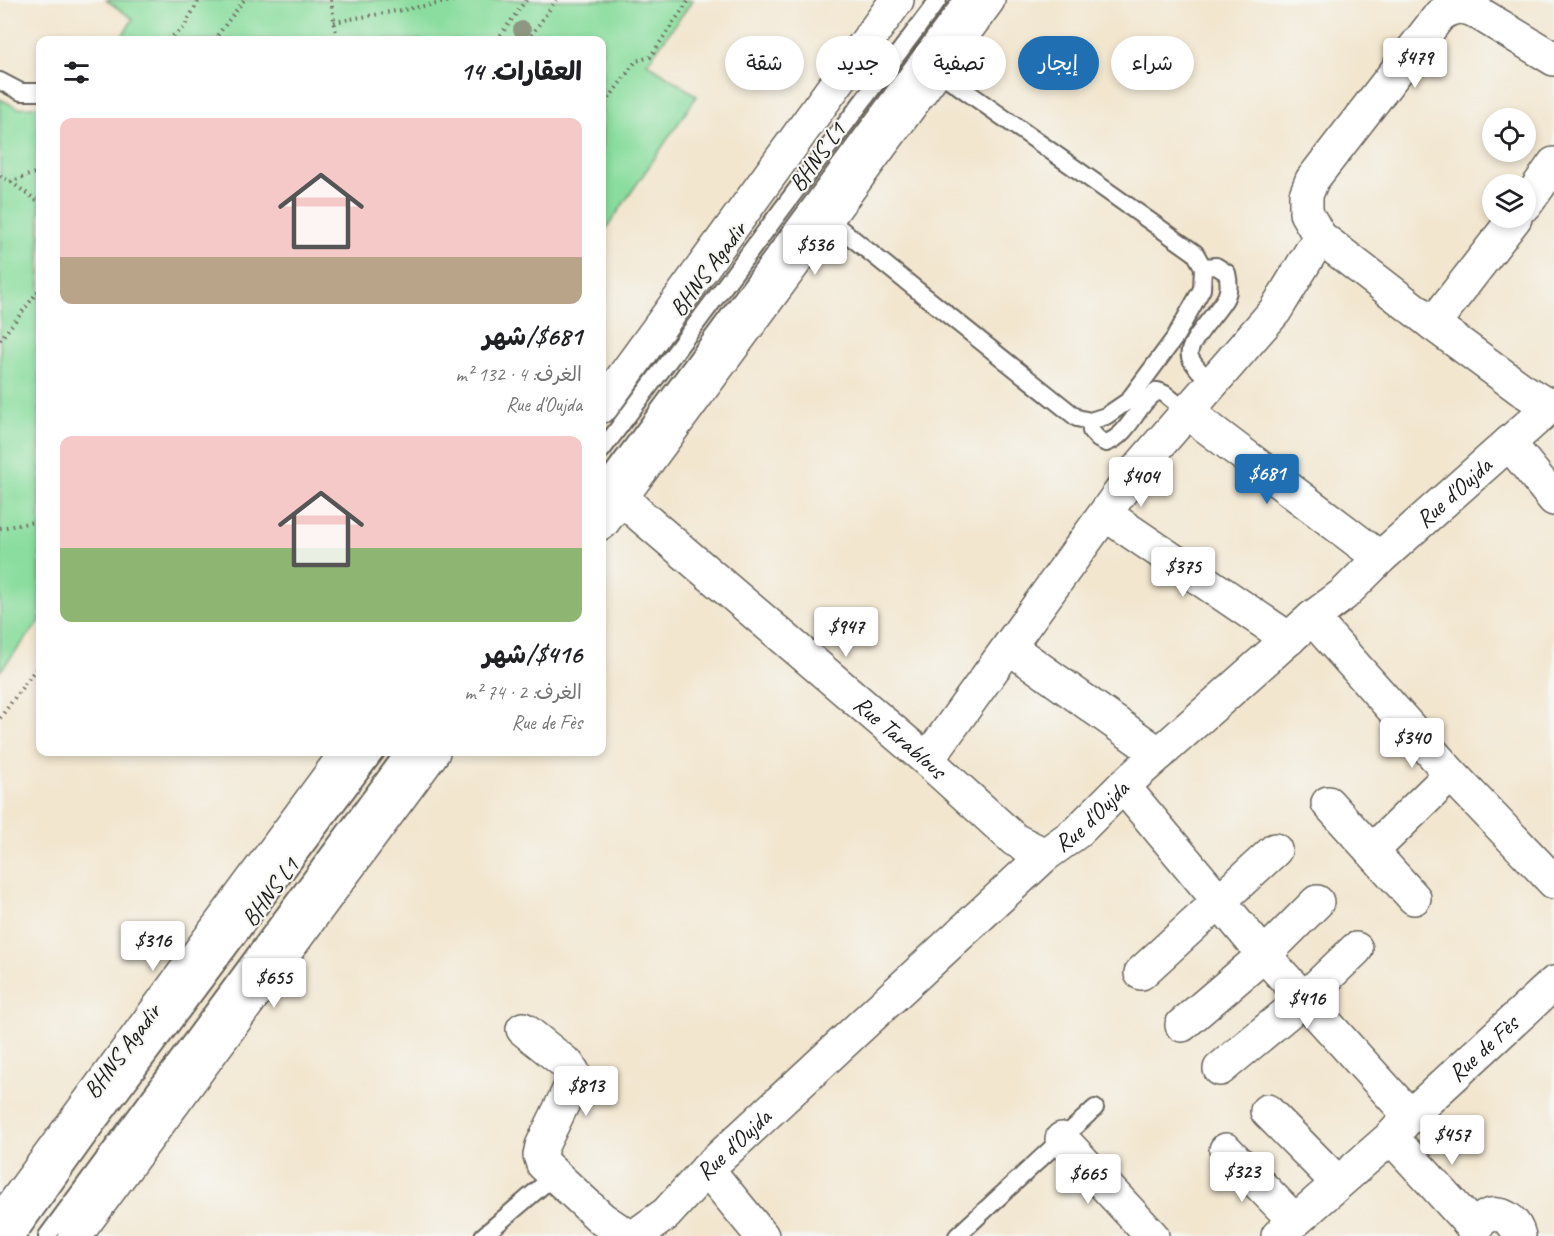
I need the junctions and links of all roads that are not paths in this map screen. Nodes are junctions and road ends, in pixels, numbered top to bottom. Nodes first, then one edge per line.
1 (897, 0) edge
2 (938, 0) edge
3 (962, 0) edge
4 (988, 0) edge
5 (961, 36) edge
6 (1554, 59) edge
7 (0, 81) edge
8 (921, 90) edge
9 (964, 90) edge
10 (36, 92) edge
11 (1554, 164) edge
12 (1536, 190) edge
13 (827, 218) junction
14 (1507, 228) edge
15 (1320, 237) junction
16 (1203, 267) junction
17 (1433, 324) junction
18 (1211, 383) junction
19 (607, 387) edge
20 (1552, 405) edge
21 (1186, 411) junction
22 (1090, 421) junction
23 (1509, 443) junction
24 (606, 445) edge
25 (611, 492) edge
26 (1554, 499) edge
27 (606, 509) edge
28 (1105, 514) junction
29 (1380, 558) junction
30 (1300, 628) junction
31 (1009, 647) junction
32 (1158, 754) junction
33 (344, 756) edge
34 (373, 756) edge
35 (401, 756) edge
36 (430, 756) edge
37 (927, 760) junction
38 (1451, 774) junction
39 (1123, 786) junction
40 (1328, 803) dead end
41 (1275, 850) dead end
42 (1372, 851) junction
43 (1045, 855) junction
44 (1554, 882) edge
45 (1414, 898) dead end
46 (1317, 902) dead end
47 (1219, 903) junction
48 (1356, 949) dead end
49 (1264, 955) junction
50 (1142, 973) dead end
51 (1554, 983) edge
52 (1304, 1000) junction
53 (1182, 1025) dead end
54 (523, 1029) dead end
55 (1220, 1069) dead end
56 (1095, 1108) dead end
57 (1267, 1111) dead end
58 (1400, 1127) junction
59 (1062, 1139) junction
60 (1226, 1149) dead end
61 (706, 1169) junction
62 (555, 1174) junction
63 (1338, 1183) junction
64 (0, 1223) edge
65 (1286, 1228) edge
66 (1475, 1232) edge
67 (17, 1236) edge
68 (47, 1236) edge
69 (75, 1236) edge
70 (483, 1236) edge
71 (627, 1236) edge
72 (635, 1236) edge
73 (762, 1236) edge
74 (957, 1236) edge
75 (1152, 1236) edge
76 (1519, 1236) edge

1 - 19 street
2 - 24 lane, BHNS Agadir
3 - 25 lane, BHNS L1
4 - 5 street
6 - 15 street
7 - 10 lane
8 - 13 street
9 - 16 lane
11 - 12 street
13 - 22 lane
13 - 25 street
14 - 17 street
15 - 17 street
15 - 18 street
16 - 18 lane
16 - 22 lane
17 - 20 street
18 - 21 street
20 - 23 street, Rue d'Oujda
21 - 22 lane
21 - 28 street
21 - 29 street
23 - 26 street
23 - 29 street, Rue d'Oujda
25 - 27 street
25 - 37 street, Rue Tarablous
28 - 30 street
28 - 31 street
29 - 30 street, Rue d'Oujda
30 - 32 street, Rue d'Oujda
30 - 38 street
31 - 32 street
31 - 37 street
32 - 39 street, Rue d'Oujda
33 - 64 street
34 - 67 lane, BHNS Agadir
35 - 68 lane, BHNS L1
36 - 69 street
37 - 43 street, Rue Tarablous
38 - 42 street
38 - 44 street
39 - 43 street, Rue d'Oujda
39 - 47 street
40 - 42 street
41 - 47 street
42 - 45 street
43 - 61 street, Rue d'Oujda
46 - 49 street
47 - 49 street
47 - 50 street
48 - 52 street
49 - 52 street
49 - 53 street
51 - 58 street, Rue de Fès
52 - 55 street
52 - 58 street
54 - 62 street
56 - 59 lane
57 - 63 street
58 - 63 street, Rue de Fès
58 - 66 street
59 - 74 lane
59 - 75 street
60 - 65 street
61 - 72 street, Rue d'Oujda
61 - 73 street
62 - 70 lane
62 - 71 street
63 - 65 street, Rue de Fès
66 - 76 street

